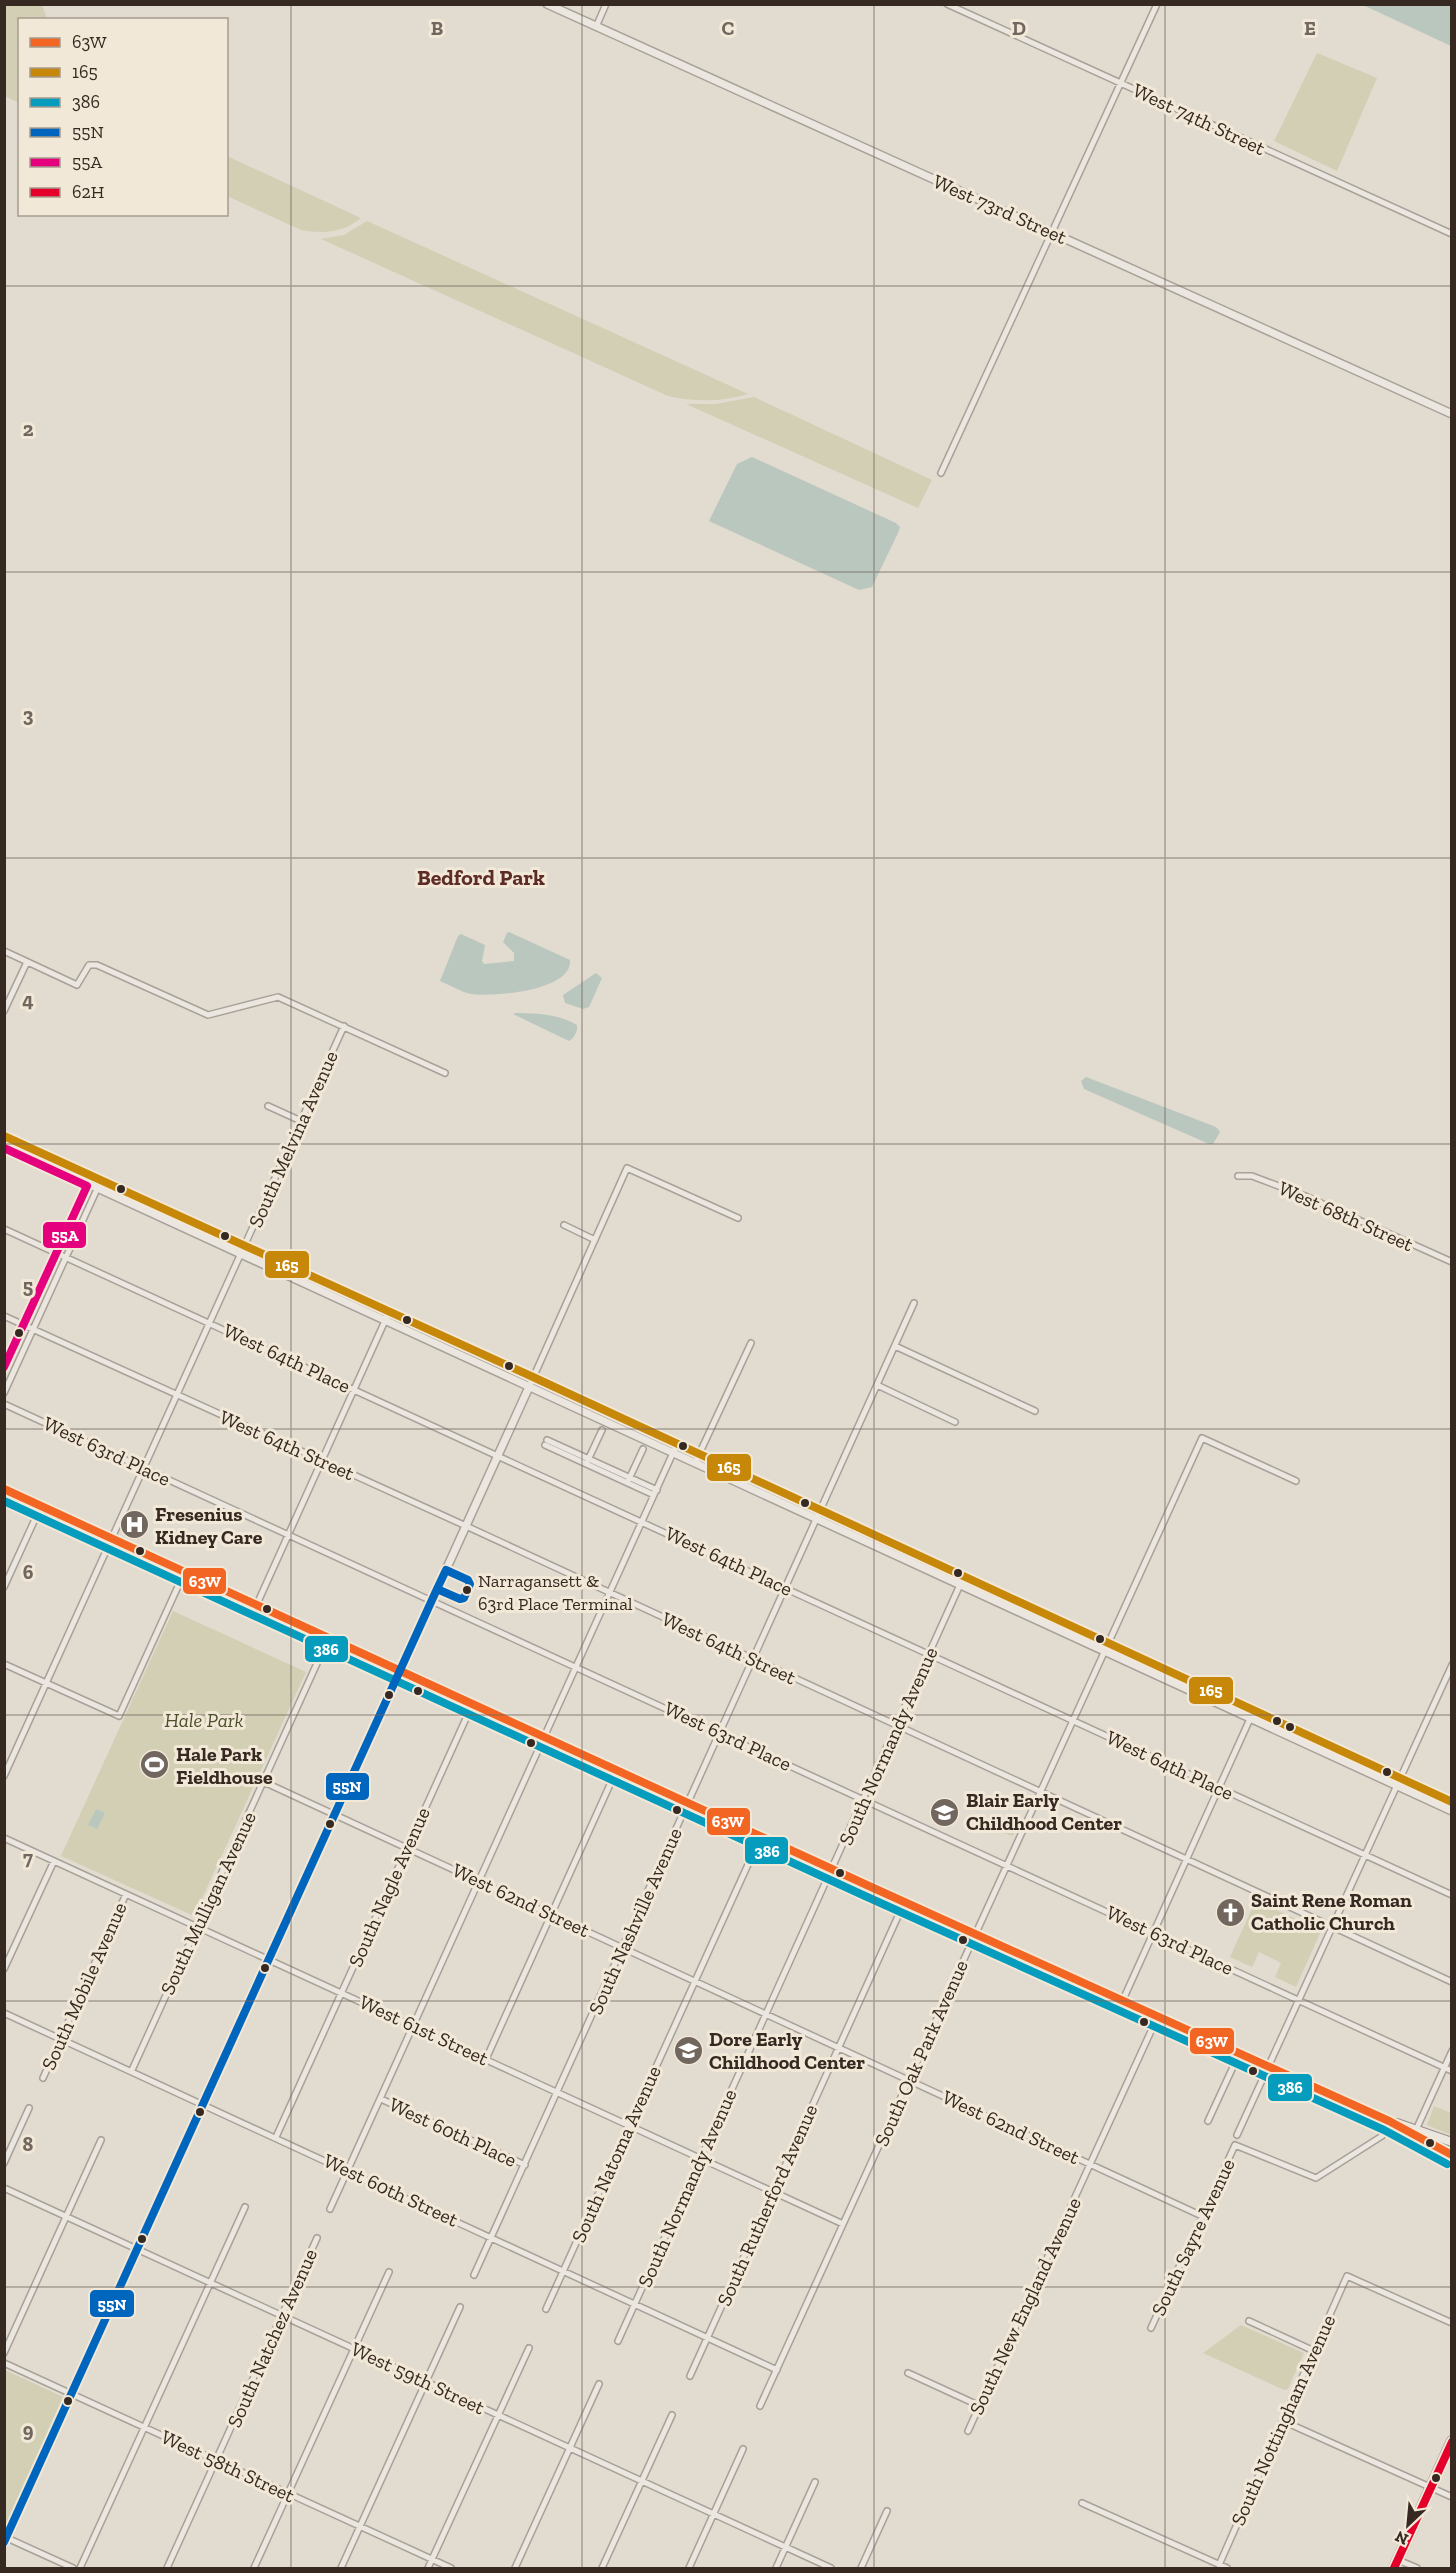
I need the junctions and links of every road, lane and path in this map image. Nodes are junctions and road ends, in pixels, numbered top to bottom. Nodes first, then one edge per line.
1 (547, 4) edge
2 (606, 4) edge
3 (946, 4) edge
4 (1157, 4) edge
5 (596, 27) junction
6 (1120, 83) junction
7 (1052, 232) junction
8 (1452, 234) edge
9 (1452, 414) edge
10 (941, 473) dead end
11 (4, 951) edge
12 (27, 962) junction
13 (4, 1011) edge
14 (344, 1026) junction
15 (445, 1073) dead end
16 (268, 1106) dead end
17 (301, 1120) junction
18 (4, 1136) edge
19 (4, 1146) edge
20 (61, 1162) junction
21 (58, 1170) junction
22 (1238, 1176) dead end
23 (99, 1184) junction
24 (738, 1218) dead end
25 (564, 1225) dead end
26 (4, 1229) edge
27 (595, 1240) junction
28 (245, 1246) junction
29 (242, 1254) junction
30 (66, 1257) junction
31 (1452, 1262) edge
32 (914, 1304) dead end
33 (389, 1312) junction
34 (4, 1316) edge
35 (385, 1320) junction
36 (210, 1323) junction
37 (33, 1329) junction
38 (751, 1343) dead end
39 (895, 1346) junction
40 (534, 1377) junction
41 (877, 1385) junction
42 (529, 1387) junction
43 (354, 1389) junction
44 (4, 1393) edge
45 (178, 1395) junction
46 (4, 1404) edge
47 (1035, 1411) dead end
48 (955, 1422) dead end
49 (602, 1430) dead end
50 (546, 1442) dead end
51 (677, 1444) junction
52 (643, 1449) dead end
53 (673, 1453) junction
54 (700, 1454) junction
55 (498, 1455) junction
56 (322, 1460) junction
57 (587, 1461) junction
58 (695, 1463) junction
59 (145, 1468) junction
60 (628, 1480) junction
61 (1296, 1481) dead end
62 (4, 1489) edge
63 (655, 1493) junction
64 (41, 1506) junction
65 (820, 1510) junction
66 (816, 1519) junction
67 (642, 1521) junction
68 (466, 1526) junction
69 (288, 1534) junction
70 (113, 1538) junction
71 (185, 1571) junction
72 (964, 1576) junction
73 (960, 1585) junction
74 (4, 1587) edge
75 (786, 1587) junction
76 (610, 1593) junction
77 (433, 1599) junction
78 (257, 1604) junction
79 (329, 1637) junction
80 (1109, 1642) junction
81 (1105, 1651) junction
82 (930, 1654) junction
83 (753, 1659) junction
84 (4, 1664) edge
85 (1452, 1665) edge
86 (577, 1666) junction
87 (401, 1669) junction
88 (47, 1683) junction
89 (473, 1703) junction
90 (1254, 1710) junction
91 (1250, 1718) junction
92 (1074, 1720) junction
93 (897, 1726) junction
94 (720, 1732) junction
95 (545, 1736) junction
96 (617, 1769) junction
97 (4, 1776) edge
98 (1400, 1778) junction
99 (264, 1782) junction
100 (1396, 1785) junction
101 (1219, 1788) junction
102 (1041, 1792) junction
103 (864, 1799) junction
104 (1452, 1802) edge
105 (689, 1803) junction
106 (1452, 1811) edge
107 (336, 1814) junction
108 (760, 1836) junction
109 (4, 1838) edge
110 (408, 1847) junction
111 (1365, 1855) junction
112 (1186, 1859) junction
113 (54, 1861) junction
114 (1008, 1865) junction
115 (832, 1869) junction
116 (479, 1881) junction
117 (126, 1894) junction
118 (1452, 1895) edge
119 (904, 1903) junction
120 (552, 1914) junction
121 (198, 1927) junction
122 (1332, 1927) junction
123 (1153, 1932) junction
124 (974, 1936) junction
125 (624, 1947) junction
126 (270, 1959) junction
127 (4, 1969) edge
128 (695, 1981) junction
129 (1452, 1982) edge
130 (342, 1992) junction
131 (1298, 2000) junction
132 (1122, 2002) junction
133 (4, 2013) edge
134 (766, 2014) junction
135 (1157, 2018) junction
136 (414, 2025) junction
137 (60, 2038) junction
138 (838, 2047) junction
139 (1452, 2050) edge
140 (1239, 2054) junction
141 (486, 2059) junction
142 (1268, 2067) junction
143 (1443, 2068) junction
144 (132, 2070) junction
145 (1452, 2071) edge
146 (43, 2078) dead end
147 (909, 2080) junction
148 (557, 2092) junction
149 (381, 2098) junction
150 (204, 2104) junction
151 (29, 2108) dead end
152 (1208, 2121) dead end
153 (1389, 2121) junction
154 (629, 2126) junction
155 (1415, 2132) junction
156 (1237, 2135) dead end
157 (276, 2138) junction
158 (101, 2140) dead end
159 (1452, 2142) edge
160 (1452, 2155) edge
161 (700, 2159) junction
162 (4, 2163) edge
163 (1090, 2164) junction
164 (525, 2165) junction
165 (348, 2170) junction
166 (4, 2188) edge
167 (773, 2192) junction
168 (245, 2207) dead end
169 (330, 2209) dead end
170 (1202, 2216) junction
171 (67, 2217) junction
172 (843, 2224) junction
173 (492, 2237) junction
174 (317, 2238) dead end
175 (138, 2249) junction
176 (564, 2270) junction
177 (389, 2272) dead end
178 (474, 2275) dead end
179 (210, 2283) junction
180 (635, 2304) junction
181 (460, 2307) dead end
182 (546, 2309) dead end
183 (282, 2316) junction
184 (1250, 2321) dead end
185 (1452, 2323) edge
186 (1151, 2328) dead end
187 (707, 2337) junction
188 (618, 2342) dead end
189 (354, 2349) junction
190 (529, 2349) dead end
191 (1314, 2351) junction
192 (4, 2353) edge
193 (4, 2363) edge
194 (777, 2370) junction
195 (909, 2373) dead end
196 (690, 2376) dead end
197 (426, 2382) junction
198 (599, 2384) dead end
199 (72, 2394) junction
200 (760, 2406) dead end
201 (980, 2406) junction
202 (498, 2415) junction
203 (672, 2415) dead end
204 (1283, 2421) junction
205 (145, 2427) junction
206 (968, 2431) dead end
207 (1452, 2441) edge
208 (569, 2448) junction
209 (743, 2449) dead end
210 (216, 2460) junction
211 (642, 2481) junction
212 (814, 2482) dead end
213 (1431, 2487) junction
214 (289, 2493) junction
215 (1452, 2497) edge
216 (1082, 2503) dead end
217 (887, 2511) dead end
218 (713, 2514) junction
219 (361, 2526) junction
220 (6, 2541) edge
221 (785, 2547) junction
222 (432, 2560) junction
223 (1396, 2564) edge
224 (1219, 2565) junction
225 (73, 2568) edge
226 (80, 2568) edge
227 (167, 2568) edge
228 (254, 2568) edge
229 (341, 2568) edge
230 (428, 2568) edge
231 (452, 2568) edge
232 (515, 2568) edge
233 (602, 2568) edge
234 (689, 2568) edge
235 (776, 2568) edge
236 (831, 2568) edge
237 (861, 2568) edge
238 (1227, 2568) edge
239 (1417, 2568) edge

1 - 5 street, West 73rd Street
2 - 5 street
3 - 6 street, West 74th Street
4 - 6 street
5 - 7 street, West 73rd Street
6 - 7 street
6 - 8 street, West 74th Street
7 - 9 street, West 73rd Street
7 - 10 street
11 - 12 street
12 - 13 street
12 - 14 street
14 - 15 street
14 - 17 street, South Melvina Avenue
16 - 17 street
17 - 28 street, South Melvina Avenue
18 - 20 street
19 - 21 street
20 - 21 street
20 - 23 street
21 - 23 street
22 - 31 street, West 68th Street
23 - 28 street
23 - 29 street
23 - 30 street
24 - 27 street
25 - 27 street
26 - 30 street, West 64th Place
27 - 40 street
28 - 29 street, South Melvina Avenue
28 - 33 street
29 - 35 street
29 - 36 street, South Melvina Avenue
30 - 36 street, West 64th Place
30 - 37 street
32 - 39 street, South Nashville Avenue
33 - 35 street
33 - 40 street
34 - 37 street, West 64th Street
35 - 42 street
35 - 43 street
36 - 43 street, West 64th Place
36 - 45 street, South Melvina Avenue
37 - 44 street
37 - 45 street, West 64th Street
38 - 54 street
39 - 41 street, South Nashville Avenue
39 - 47 street
40 - 42 street
40 - 51 street
41 - 48 street
41 - 65 street, South Nashville Avenue
42 - 53 street
42 - 55 street
43 - 55 street, West 64th Place
43 - 56 street
45 - 56 street, West 64th Street
45 - 59 street, South Melvina Avenue
46 - 59 street, West 63rd Place
49 - 57 street
50 - 57 street
51 - 53 street
51 - 54 street
52 - 60 street
53 - 58 street
53 - 63 street
54 - 58 street
54 - 65 street
55 - 67 street, West 64th Place
55 - 68 street
56 - 68 street, West 64th Street
56 - 69 street
57 - 60 street
58 - 66 street
59 - 69 street, West 63rd Place
59 - 70 street, South Melvina Avenue
60 - 63 street
61 - 80 street, South Oak Park Avenue
62 - 64 main road
63 - 67 street
64 - 70 main road
64 - 74 street
65 - 66 street, South Nashville Avenue
65 - 72 street
66 - 73 street
66 - 75 street, South Nashville Avenue
67 - 75 street, West 64th Place
67 - 76 street
68 - 76 street, West 64th Street
68 - 77 street
69 - 77 street, West 63rd Place
69 - 78 street
70 - 71 main road
70 - 88 street, South Melvina Avenue
71 - 78 main road
71 - 88 street
72 - 73 street, South Normandy Avenue
72 - 80 street
73 - 81 street
73 - 82 street, South Normandy Avenue
75 - 82 street, West 64th Place
75 - 83 street, South Nashville Avenue
76 - 83 street, West 64th Street
76 - 86 street
77 - 86 street, West 63rd Place
77 - 87 street
78 - 79 main road
79 - 87 main road
79 - 99 street, South Mulligan Avenue
80 - 81 street, South Oak Park Avenue
80 - 90 street
81 - 91 street
81 - 92 street, South Oak Park Avenue
82 - 92 street, West 64th Place
82 - 93 street, South Normandy Avenue
83 - 93 street, West 64th Street
83 - 94 street, South Nashville Avenue
84 - 88 street
85 - 98 street, South Sayre Avenue
86 - 94 street, West 63rd Place
86 - 95 street
87 - 89 main road
87 - 107 street
88 - 97 street, South Melvina Avenue
89 - 95 main road
89 - 110 street, South Nagle Avenue
90 - 91 street
90 - 98 street
91 - 100 street
91 - 101 street
92 - 101 street, West 64th Place
92 - 102 street, South Oak Park Avenue
93 - 102 street, West 64th Street
93 - 103 street, South Normandy Avenue
94 - 103 street, West 63rd Place
94 - 105 street, South Nashville Avenue
95 - 96 main road
95 - 116 street
96 - 105 main road
96 - 120 street
98 - 100 street, South Sayre Avenue
98 - 104 street
99 - 107 street, West 62nd Street
99 - 121 street, South Mulligan Avenue
100 - 106 street
100 - 111 street, South Sayre Avenue
101 - 111 street, West 64th Place
101 - 112 street
102 - 112 street, West 64th Street
102 - 114 street, South Oak Park Avenue
103 - 114 street, West 63rd Place
103 - 115 street, South Normandy Avenue
105 - 108 main road
105 - 125 street, South Nashville Avenue
107 - 110 street, West 62nd Street
107 - 126 street
108 - 115 main road
108 - 128 street, South Natoma Avenue
109 - 113 street, West 61st Street
110 - 116 street, West 62nd Street
110 - 130 street, South Nagle Avenue
111 - 118 street, West 64th Place
111 - 122 street, South Sayre Avenue
112 - 122 street, West 64th Street
112 - 123 street
113 - 117 street, West 61st Street
113 - 127 street
114 - 123 street, West 63rd Place
114 - 124 street, South Oak Park Avenue
115 - 119 main road
115 - 134 street, South Normandy Avenue
116 - 120 street, West 62nd Street
116 - 136 street
117 - 121 street, West 61st Street
117 - 137 street, South Mobile Avenue
119 - 124 main road
119 - 138 street, South Rutherford Avenue
120 - 125 street, West 62nd Street
120 - 141 street
121 - 126 street, West 61st Street
121 - 144 street, South Mulligan Avenue
122 - 129 street, West 64th Street
122 - 131 street, South Sayre Avenue
123 - 131 street, West 63rd Place
123 - 132 street
124 - 132 main road
124 - 147 street, South Oak Park Avenue
125 - 128 street, West 62nd Street
125 - 148 street, South Nashville Avenue
126 - 130 street, West 61st Street
126 - 150 street
128 - 134 street, West 62nd Street
128 - 154 street, South Natoma Avenue
130 - 136 street, West 61st Street
130 - 157 street, South Nagle Avenue
131 - 142 street, South Sayre Avenue
131 - 143 street, West 63rd Place
132 - 135 main road
133 - 137 street, West 60th Street
134 - 138 street, West 62nd Street
134 - 161 street, South Normandy Avenue
135 - 140 main road
135 - 163 street, South New England Avenue
136 - 141 street, West 61st Street
136 - 149 street
137 - 144 street, West 60th Street
137 - 146 street, South Mobile Avenue
138 - 147 street, West 62nd Street
138 - 167 street, South Rutherford Avenue
139 - 143 street
140 - 142 main road
140 - 152 street
141 - 148 street, West 61st Street
142 - 153 main road
142 - 156 street, South Sayre Avenue
143 - 145 street, West 63rd Place
143 - 155 street
144 - 150 street, West 60th Street
147 - 163 street, West 62nd Street
147 - 172 street, South Oak Park Avenue
148 - 154 street, West 61st Street
148 - 164 street, South Nashville Avenue
149 - 164 street, West 60th Place
149 - 165 street
150 - 157 street, West 60th Street
150 - 175 street
151 - 162 street
153 - 155 main road
153 - 170 street, South Sayre Avenue
154 - 161 street, West 61st Street
154 - 176 street, South Natoma Avenue
155 - 159 main road
155 - 160 main road
157 - 165 street, West 60th Street
158 - 171 street
161 - 167 street, West 61st Street
161 - 180 street, South Normandy Avenue
163 - 170 street, West 62nd Street
163 - 201 street, South New England Avenue
164 - 173 street, South Nashville Avenue
165 - 169 street
165 - 173 street, West 60th Street
166 - 171 street, West 59th Street
167 - 172 street, West 61st Street
167 - 187 street, South Rutherford Avenue
168 - 179 street
170 - 186 street, South Sayre Avenue
171 - 175 street, West 59th Street
171 - 192 street
172 - 194 street, South Oak Park Avenue
173 - 176 street, West 60th Street
173 - 178 street, South Nashville Avenue
174 - 183 street, South Natchez Avenue
175 - 179 street, West 59th Street
175 - 199 street
176 - 180 street, West 60th Street
176 - 182 street, South Natoma Avenue
177 - 189 street
179 - 183 street, West 59th Street
179 - 205 street
180 - 187 street, West 60th Street
180 - 188 street, South Normandy Avenue
181 - 197 street
183 - 189 street, West 59th Street
183 - 210 street, South Natchez Avenue
184 - 191 street
185 - 191 street, South Nottingham Avenue
187 - 194 street, West 60th Street
187 - 196 street, South Rutherford Avenue
189 - 197 street, West 59th Street
189 - 214 street
190 - 202 street
191 - 204 street, South Nottingham Avenue
193 - 199 street, West 58th Street
194 - 200 street, South Oak Park Avenue
195 - 201 street
197 - 202 street, West 59th Street
197 - 219 street
198 - 208 street
199 - 205 street, West 58th Street
199 - 220 street
201 - 206 street, South New England Avenue
202 - 208 street, West 59th Street
202 - 222 street
203 - 211 street
204 - 213 street
204 - 224 street, South Nottingham Avenue
205 - 210 street, West 58th Street
205 - 226 street
207 - 213 main road
208 - 211 street, West 59th Street
208 - 232 street
209 - 218 street
210 - 214 street, West 58th Street
210 - 227 street, South Natchez Avenue
211 - 218 street, West 59th Street
211 - 233 street
212 - 221 street
213 - 215 street
213 - 223 main road
214 - 219 street, West 58th Street
214 - 228 street
216 - 224 street
217 - 237 street
218 - 221 street, West 59th Street
218 - 234 street
219 - 222 street, West 58th Street
219 - 229 street
220 - 225 street
221 - 235 street
221 - 236 street, West 59th Street
222 - 230 street
222 - 231 street, West 58th Street
223 - 239 street
224 - 238 street

